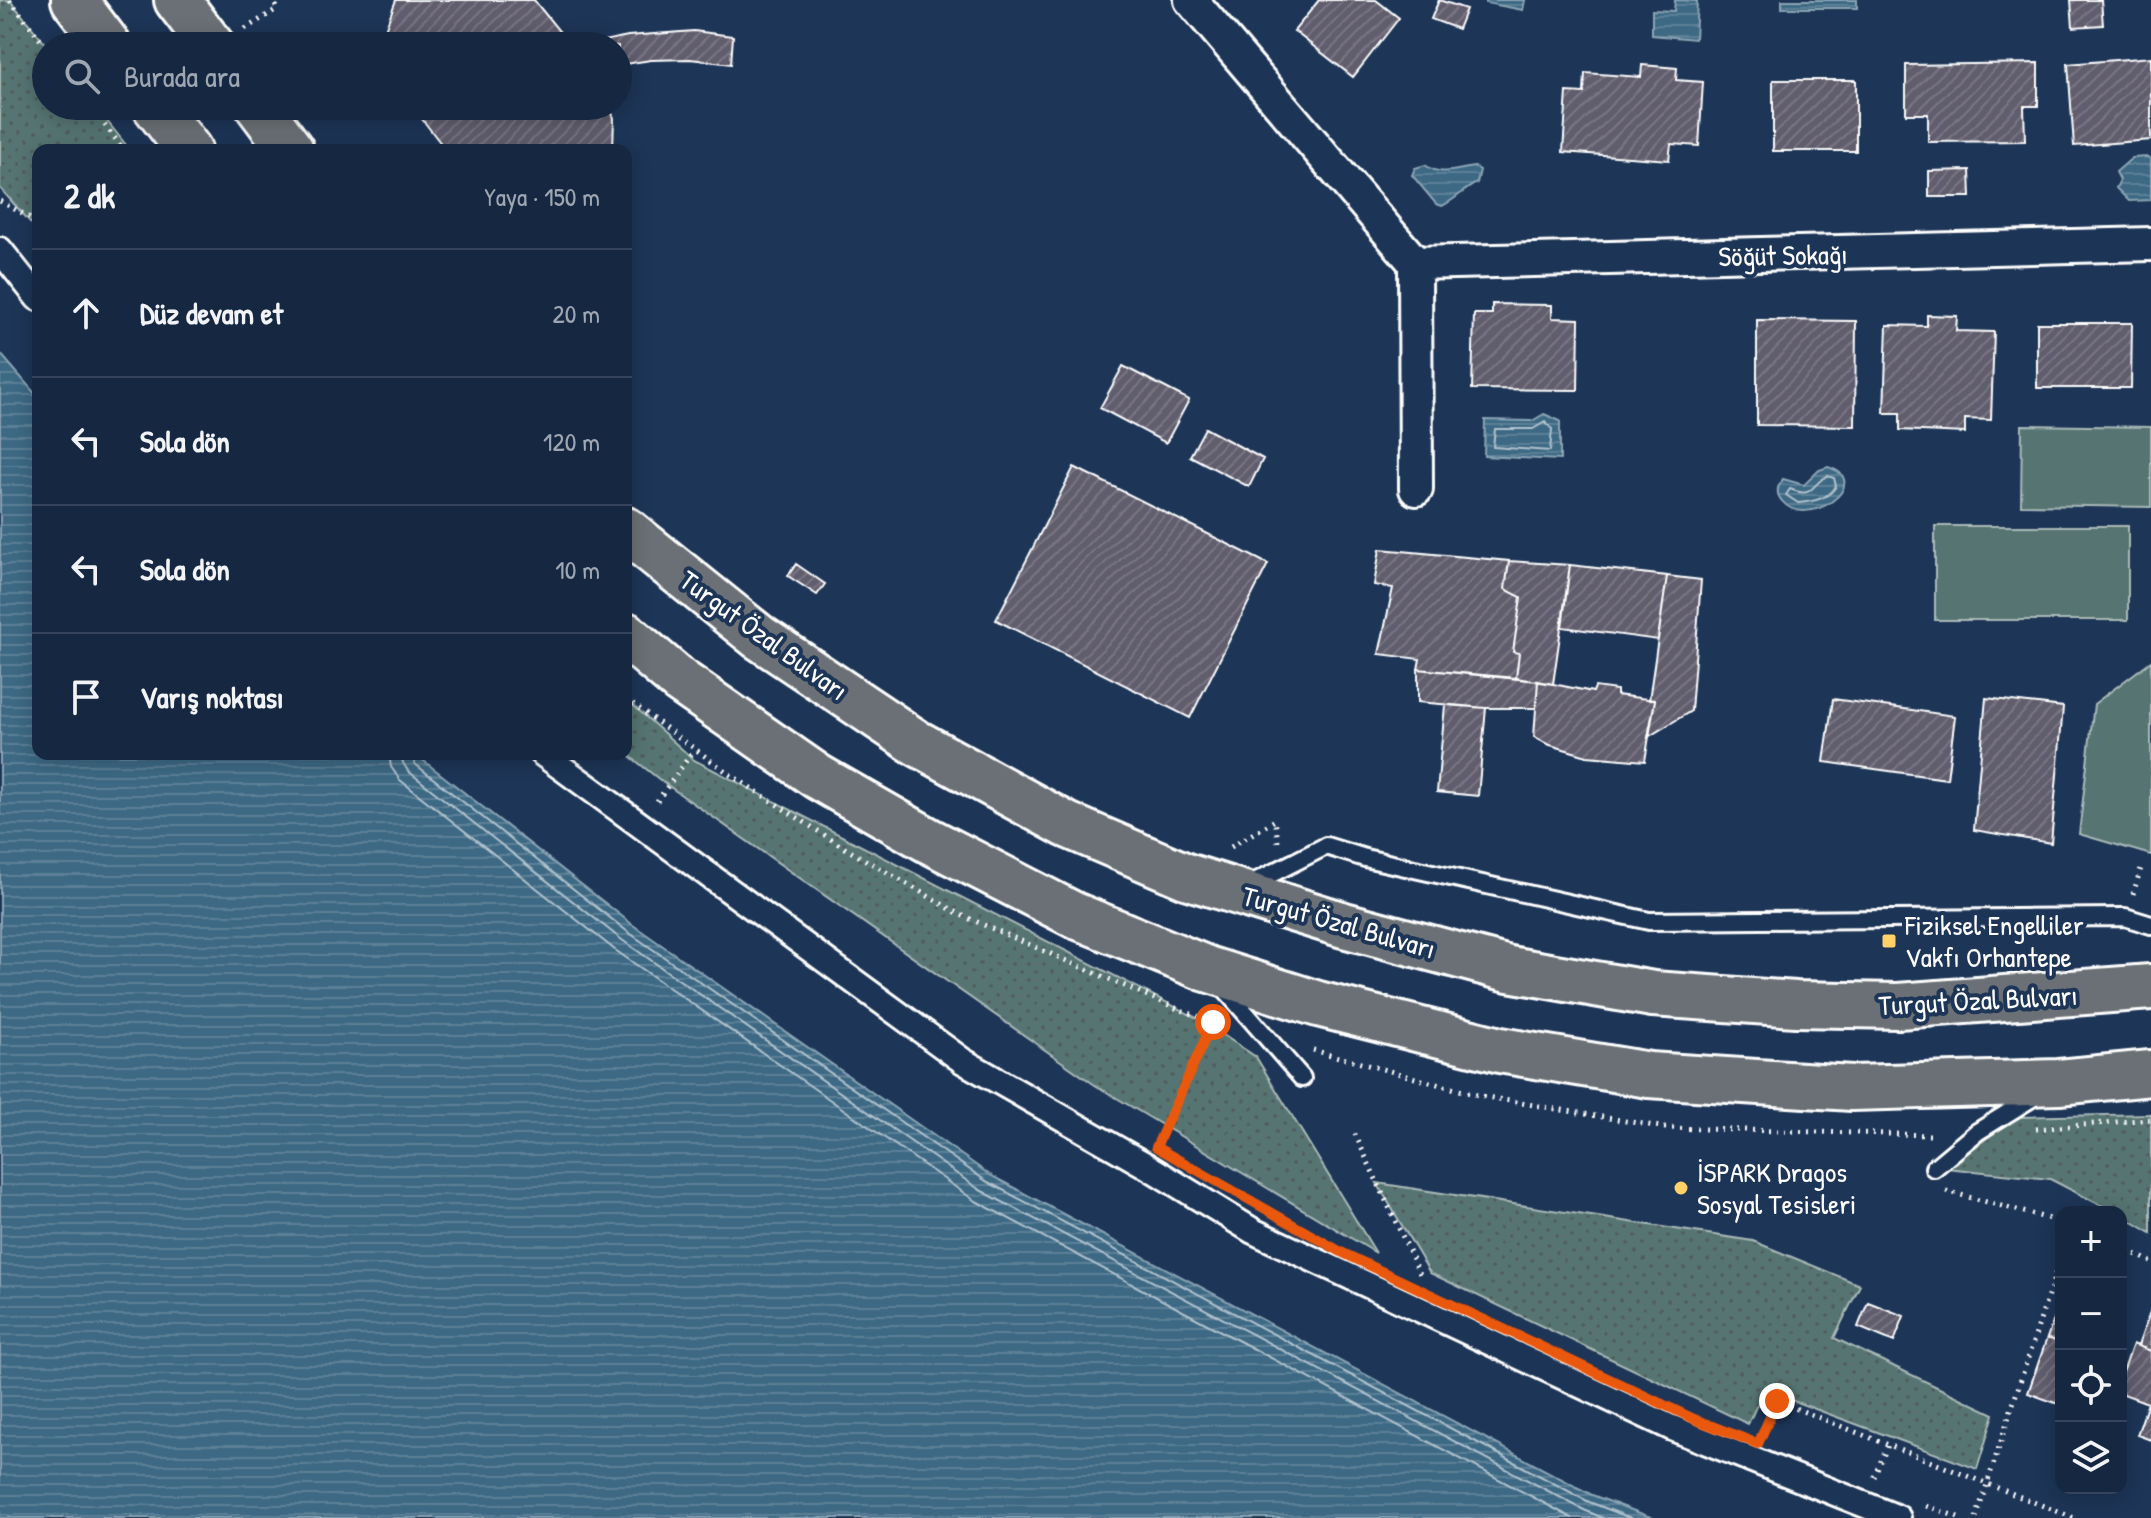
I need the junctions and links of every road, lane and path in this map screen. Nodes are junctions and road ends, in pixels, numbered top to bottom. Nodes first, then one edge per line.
1 (10, 0) edge
2 (74, 0) edge
3 (177, 0) edge
4 (273, 0) edge
5 (1191, 0) edge
6 (35, 32) edge
7 (98, 32) edge
8 (217, 32) edge
9 (238, 32) edge
10 (101, 120) edge
11 (166, 120) edge
12 (268, 120) edge
13 (119, 144) edge
14 (184, 144) edge
15 (286, 144) edge
16 (0, 201) edge
17 (32, 219) edge
18 (2151, 244) edge
19 (0, 250) edge
20 (1415, 263) junction
21 (32, 290) edge
22 (1416, 489) dead end
23 (632, 535) edge
24 (632, 640) edge
25 (694, 750) dead end
26 (551, 760) edge
27 (640, 824) junction
28 (1283, 867) junction
29 (1186, 876) junction
30 (1235, 892) junction
31 (2151, 925) edge
32 (1207, 969) junction
33 (2151, 987) edge
34 (1213, 1022) dead end
35 (2151, 1073) edge
36 (1302, 1078) dead end
37 (2059, 1082) junction
38 (2151, 1119) edge
39 (2046, 1129) dead end
40 (1355, 1134) dead end
41 (1147, 1166) junction
42 (1934, 1168) dead end
43 (1945, 1190) dead end
44 (2055, 1220) edge
45 (2127, 1250) edge
46 (2151, 1262) edge
47 (2055, 1275) edge
48 (1439, 1316) junction
49 (1752, 1460) junction
50 (1988, 1484) junction
51 (1922, 1505) dead end
52 (1898, 1518) edge
53 (1961, 1518) edge
54 (1976, 1518) edge
55 (2074, 1518) edge

1 - 6 path
2 - 7 highway
3 - 8 highway
4 - 9 path
5 - 20 street
10 - 13 path
11 - 14 highway
12 - 15 highway
16 - 17 path
18 - 20 street, Söğüt Sokağı
19 - 21 street
20 - 22 street
23 - 29 highway, Turgut Özal Bulvarı
24 - 32 highway
25 - 27 path
26 - 27 street
27 - 41 street
28 - 29 path
28 - 30 lane
28 - 31 lane
29 - 30 highway, Turgut Özal Bulvarı
30 - 33 highway, Turgut Özal Bulvarı
32 - 36 lane
32 - 37 highway
34 - 41 path
35 - 37 highway
37 - 42 lane
38 - 39 path
40 - 48 path
41 - 48 street
43 - 44 path
45 - 46 path
47 - 50 path
48 - 49 street
49 - 50 path
49 - 52 street
50 - 54 path
50 - 55 path
51 - 53 path

